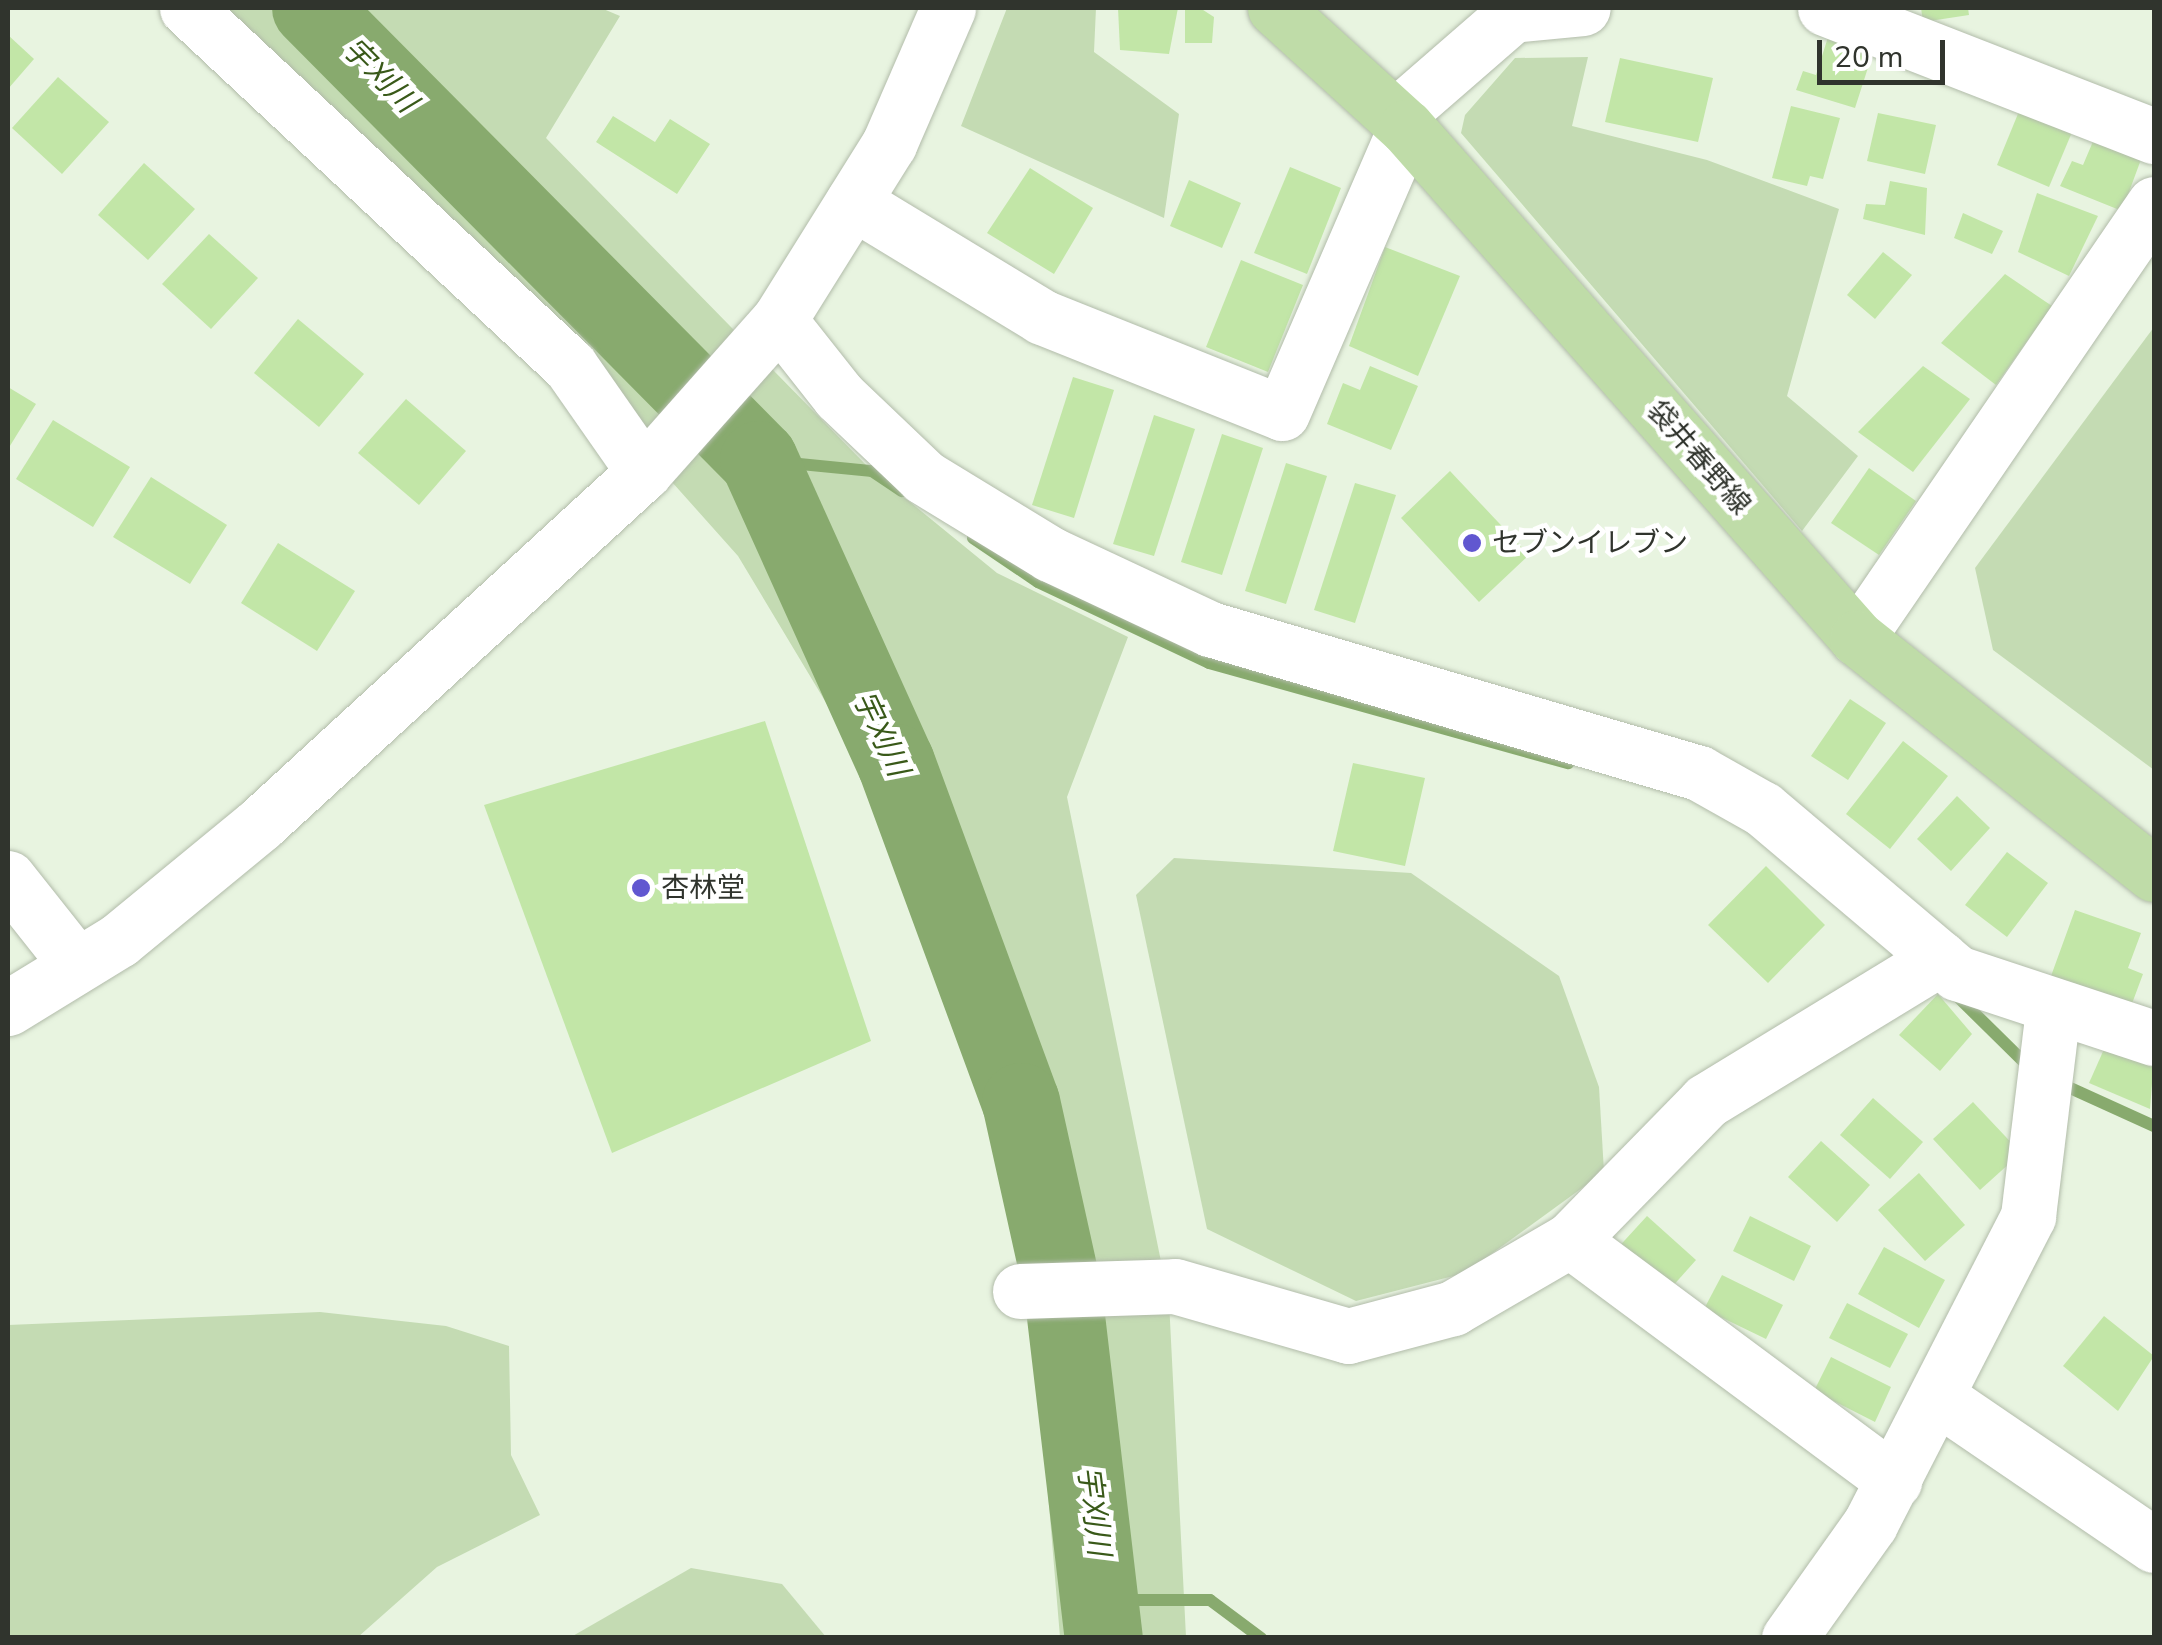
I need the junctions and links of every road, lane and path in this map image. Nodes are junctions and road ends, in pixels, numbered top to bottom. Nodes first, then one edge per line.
1 (187, 8) edge
2 (948, 8) edge
3 (1275, 8) edge
4 (1583, 8) edge
5 (1825, 8) edge
6 (1401, 121) junction
7 (2154, 136) edge
8 (853, 202) junction
9 (2154, 204) edge
10 (779, 320) junction
11 (644, 472) junction
12 (1857, 638) junction
13 (2154, 874) edge
14 (8, 878) edge
15 (1940, 958) junction
16 (77, 965) junction
17 (8, 1008) edge
18 (2054, 1008) junction
19 (2154, 1038) edge
20 (1570, 1240) junction
21 (1020, 1291) dead end
22 (1940, 1399) junction
23 (1894, 1481) junction
24 (2154, 1545) edge
25 (1790, 1638) edge

1 - 11 street
2 - 8 street
3 - 6 main road, 袋井春野線
4 - 6 street
5 - 7 street
6 - 8 street
6 - 12 main road, 袋井春野線
8 - 10 street
9 - 12 street
10 - 11 street
10 - 15 street
11 - 16 street
12 - 13 main road, 袋井春野線
14 - 16 street
15 - 18 street
15 - 20 street
16 - 17 street
18 - 19 street
18 - 22 street
20 - 21 street
20 - 23 street
22 - 23 street
22 - 24 street
23 - 25 street

